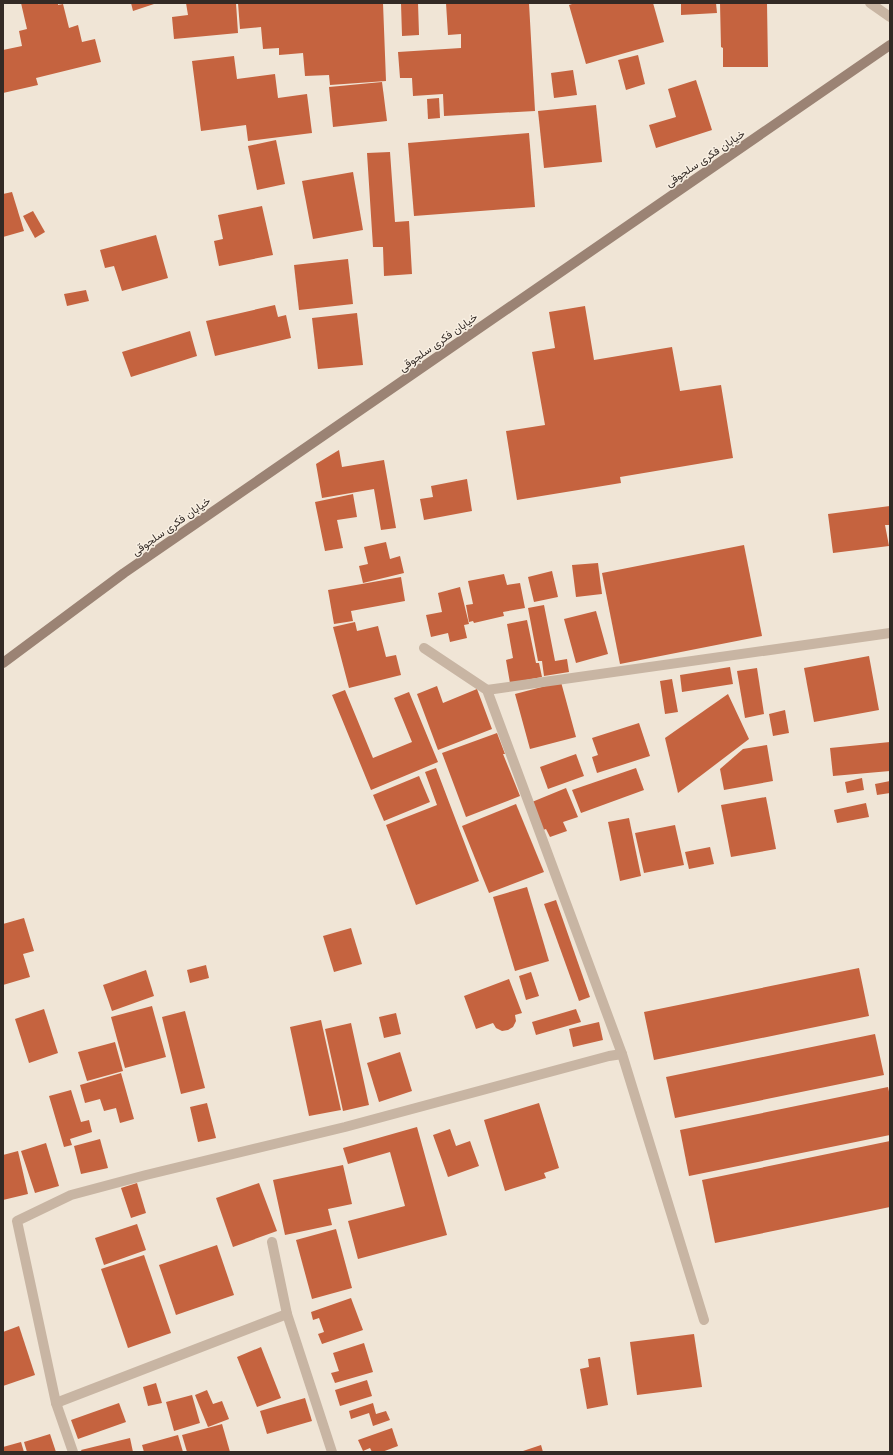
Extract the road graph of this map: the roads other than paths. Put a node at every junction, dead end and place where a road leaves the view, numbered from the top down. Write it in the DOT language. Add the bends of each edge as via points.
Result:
graph roads {
  1 [pos="870,3"];
  2 [pos="890,17"];
  3 [pos="890,45"];
  4 [pos="890,633"];
  5 [pos="424,648"];
  6 [pos="3,663"];
  7 [pos="487,690"];
  8 [pos="622,1054"];
  9 [pos="272,1242"];
  10 [pos="286,1314"];
  11 [pos="704,1320"];
  12 [pos="56,1403"];
  13 [pos="73,1452"];
  14 [pos="332,1452"];
  1 -- 2 [label="street"];
  3 -- 6 [label="street, خیابان فکری سلجوقی" via="124,573"];
  4 -- 7 [label="street"];
  5 -- 7 [label="street"];
  7 -- 8 [label="street"];
  8 -- 11 [label="street"];
  8 -- 12 [label="street" via="345,1127 71,1195 17,1221"];
  9 -- 10 [label="street"];
  10 -- 12 [label="street"];
  10 -- 14 [label="street"];
  12 -- 13 [label="street"];
}
